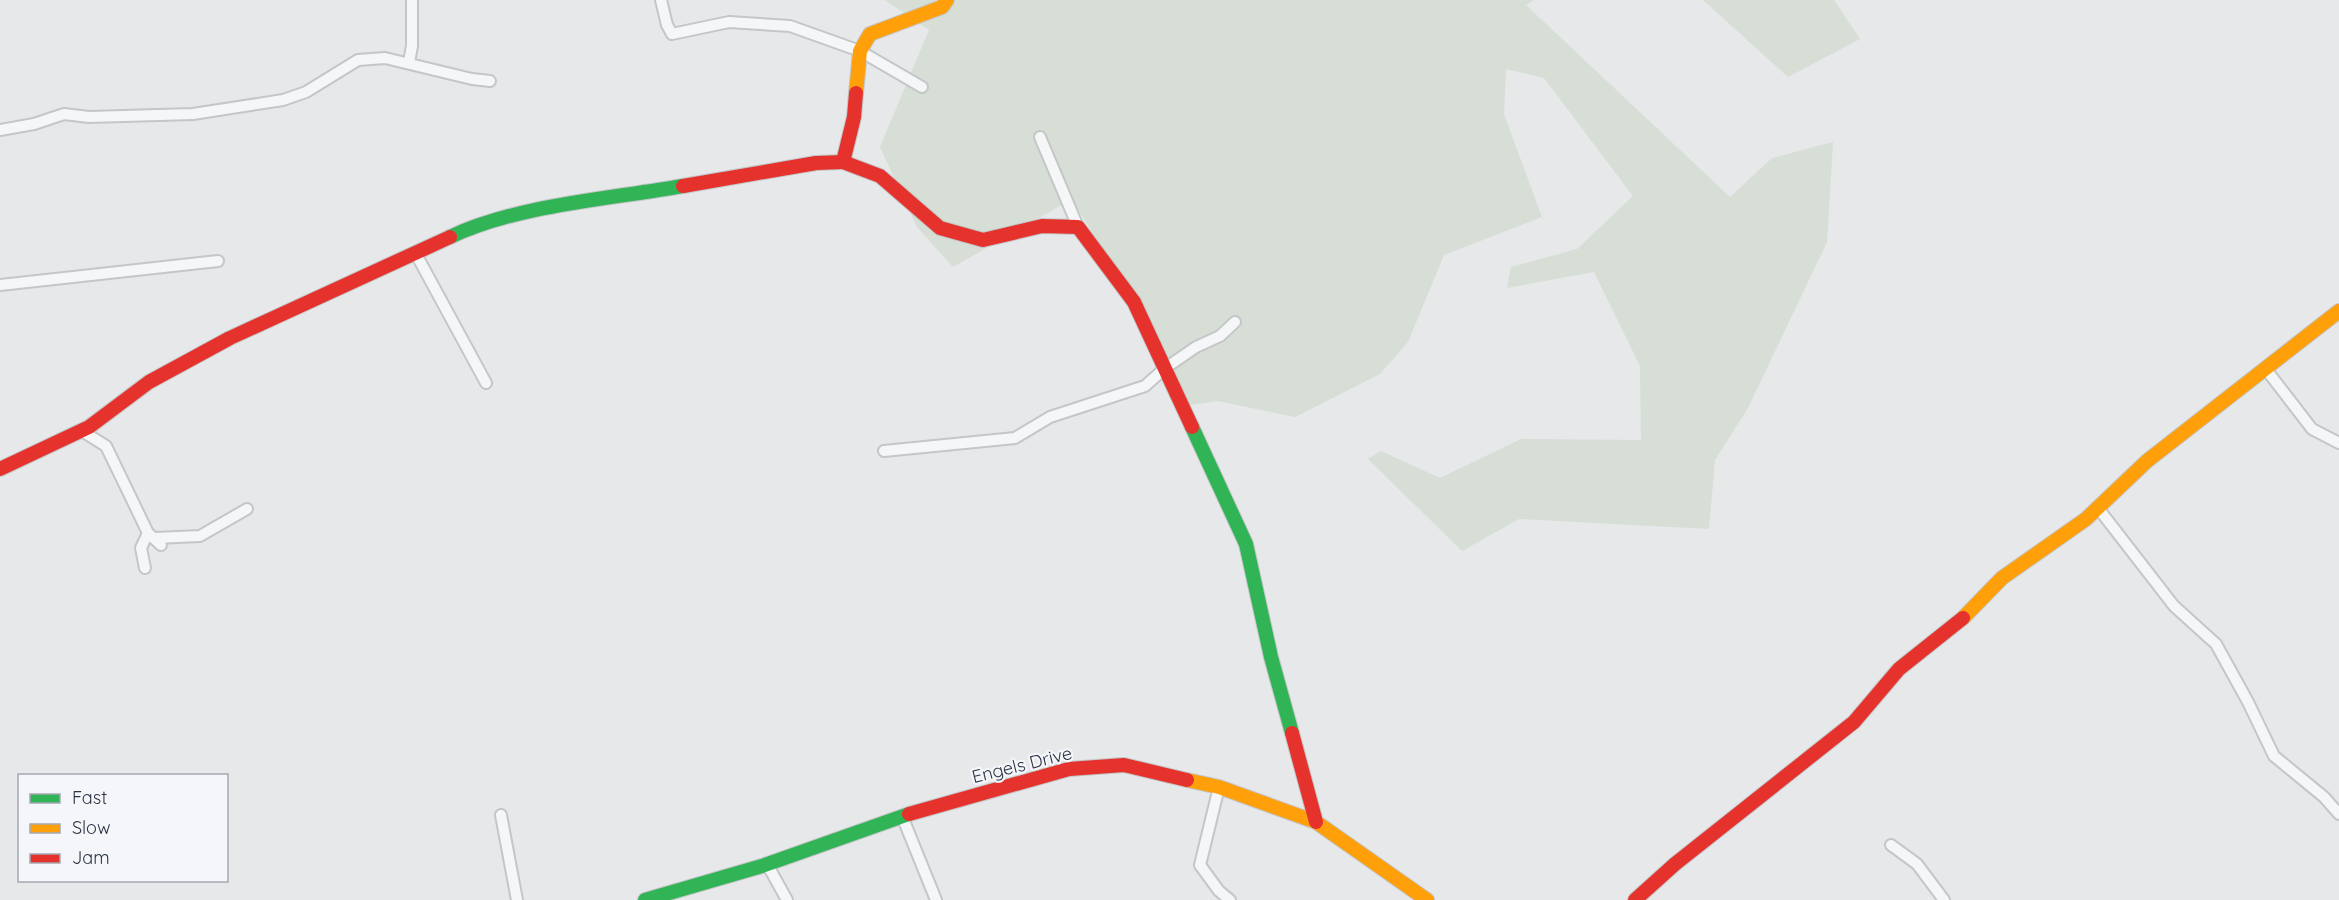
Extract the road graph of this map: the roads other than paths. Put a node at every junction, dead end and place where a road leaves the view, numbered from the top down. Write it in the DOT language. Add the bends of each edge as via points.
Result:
graph roads {
  1 [pos="412,0"];
  2 [pos="661,0"];
  3 [pos="947,0"];
  4 [pos="860,51"];
  5 [pos="409,62"];
  6 [pos="490,81"];
  7 [pos="922,87"];
  8 [pos="0,130"];
  9 [pos="1040,137"];
  10 [pos="843,162"];
  11 [pos="1078,227"];
  12 [pos="416,254"];
  13 [pos="218,261"];
  14 [pos="0,285"];
  15 [pos="2339,311"];
  16 [pos="1234,322"];
  17 [pos="2265,368"];
  18 [pos="1164,369"];
  19 [pos="486,383"];
  20 [pos="81,431"];
  21 [pos="2339,443"];
  22 [pos="884,451"];
  23 [pos="0,469"];
  24 [pos="2098,508"];
  25 [pos="247,509"];
  26 [pos="154,539"];
  27 [pos="145,568"];
  28 [pos="1219,787"];
  29 [pos="501,814"];
  30 [pos="2339,814"];
  31 [pos="902,816"];
  32 [pos="1316,822"];
  33 [pos="1891,844"];
  34 [pos="767,864"];
  35 [pos="517,900"];
  36 [pos="645,900"];
  37 [pos="788,900"];
  38 [pos="936,900"];
  39 [pos="1230,900"];
  40 [pos="1427,900"];
  41 [pos="1635,900"];
  42 [pos="1944,900"];
  1 -- 5 [label="street"];
  2 -- 4 [label="street" via="672,34 729,22 790,26"];
  3 -- 4 [label="street" via="942,7 870,34"];
  4 -- 7 [label="street"];
  4 -- 10 [label="street" via="854,117"];
  5 -- 6 [label="street"];
  5 -- 8 [label="street" via="385,58 358,60 306,92 283,100 193,114 64,114"];
  9 -- 11 [label="street"];
  10 -- 11 [label="street" via="880,176 940,228 983,240 1042,226"];
  10 -- 12 [label="street" via="816,163 515,215 475,225"];
  11 -- 18 [label="street" via="1134,302"];
  12 -- 19 [label="street"];
  12 -- 20 [label="street" via="230,338 149,382"];
  13 -- 14 [label="street"];
  15 -- 17 [label="street"];
  16 -- 18 [label="street" via="1220,336"];
  17 -- 21 [label="street" via="2312,429"];
  17 -- 24 [label="street" via="2147,461"];
  18 -- 22 [label="street" via="1145,386 1050,417 1015,438"];
  18 -- 32 [label="street" via="1246,544 1271,657"];
  20 -- 23 [label="street"];
  20 -- 26 [label="street" via="106,446"];
  24 -- 30 [label="street" via="2174,606 2216,644 2274,756 2324,796"];
  24 -- 41 [label="street" via="2002,578 1961,620 1899,669 1854,722 1684,856"];
  25 -- 26 [label="street" via="200,536"];
  26 -- 27 [label="street" via="141,548"];
  28 -- 31 [label="street, Engels Drive" via="1124,765 1069,769"];
  28 -- 32 [label="street, Engels Drive"];
  28 -- 39 [label="street" via="1200,865"];
  29 -- 35 [label="street"];
  31 -- 34 [label="street, Engels Drive"];
  31 -- 38 [label="street"];
  32 -- 40 [label="street, Engels Drive"];
  33 -- 42 [label="street" via="1917,864"];
  34 -- 36 [label="street, Engels Drive"];
  34 -- 37 [label="street"];
}
